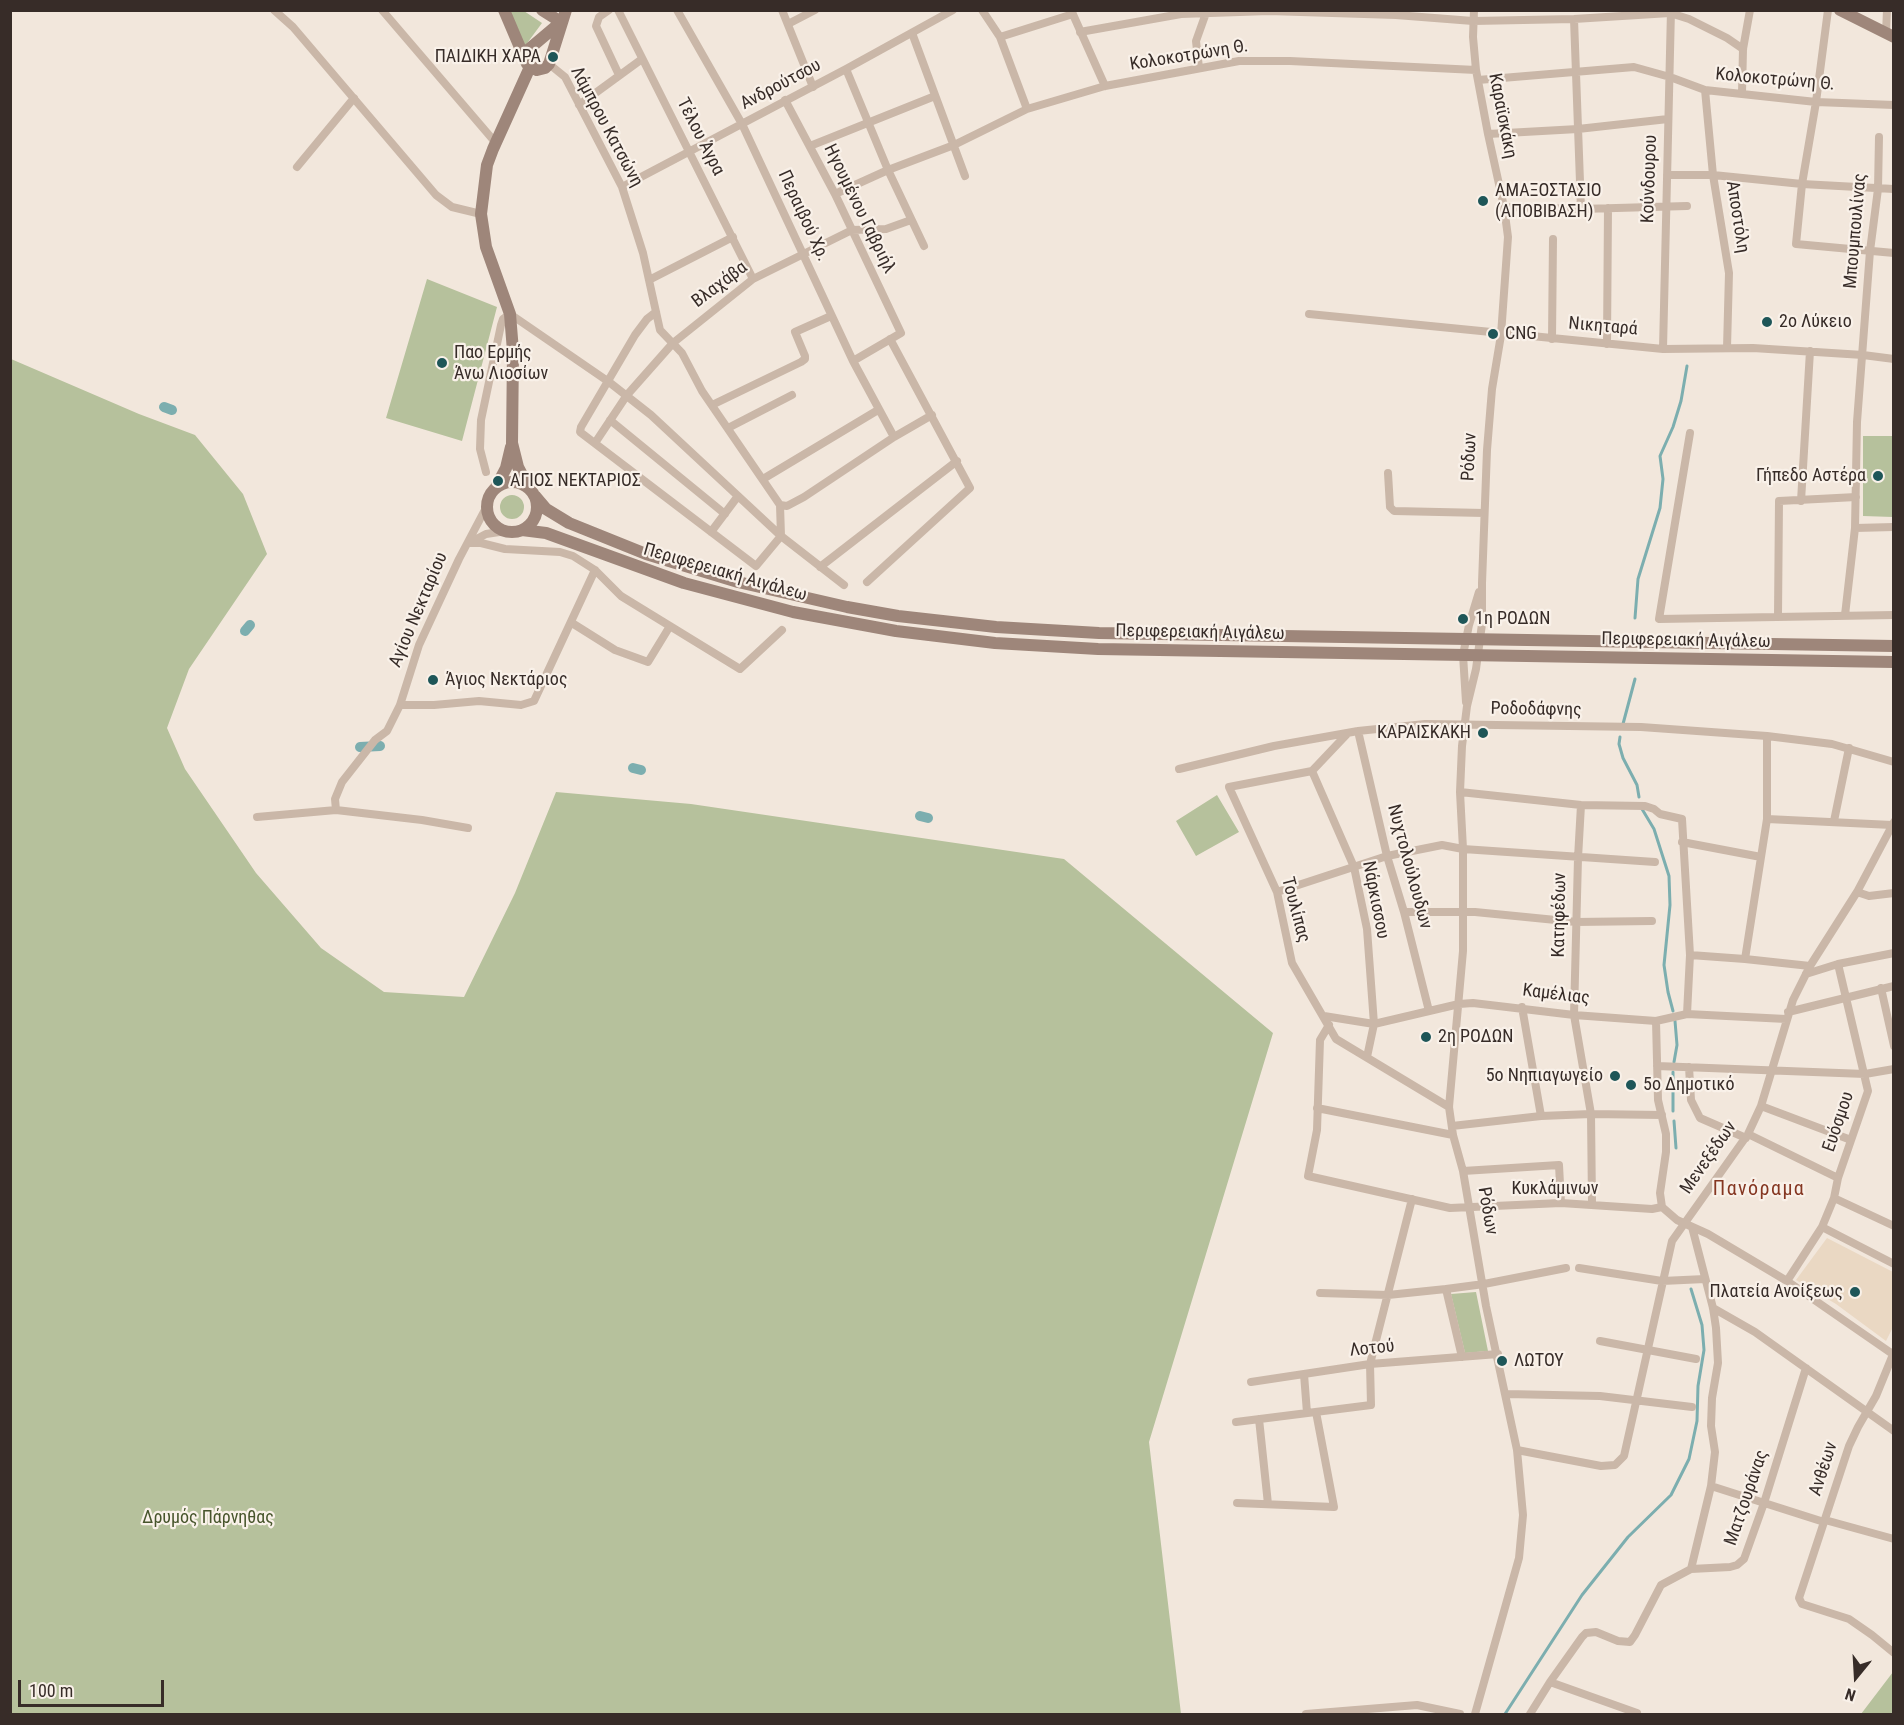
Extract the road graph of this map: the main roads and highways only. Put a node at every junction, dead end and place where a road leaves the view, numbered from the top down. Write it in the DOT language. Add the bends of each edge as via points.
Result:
graph roads {
  1 [pos="504,10"];
  2 [pos="542,10"];
  3 [pos="1840,10"];
  4 [pos="564,16"];
  5 [pos="1890,36"];
  6 [pos="528,64"];
  7 [pos="512,442"];
  8 [pos="494,491"];
  9 [pos="532,493"];
  10 [pos="522,530"];
  11 [pos="1893,646"];
  12 [pos="1893,662"];
  1 -- 6 [label="main road"];
  2 -- 4 [label="main road"];
  3 -- 5 [label="main road"];
  4 -- 6 [label="main road" via="529,48"];
  4 -- 6 [label="main road" via="549,63 541,70"];
  6 -- 7 [label="main road" via="487,165 481,214 486,248 510,314"];
  7 -- 8 [label="main road" via="506,468"];
  7 -- 9 [label="main road" via="518,467"];
  8 -- 9 [label="main road" via="507,483 516,483"];
  8 -- 10 [label="main road" via="488,504 494,524 506,531"];
  9 -- 10 [label="main road" via="537,512"];
  9 -- 11 [label="main road, Περιφερειακή Αιγάλεω" via="569,523 646,554 738,582 898,616 1099,633"];
  10 -- 12 [label="main road, Περιφερειακή Αιγάλεω" via="546,533 734,597 843,623 995,643 1098,649"];
}
